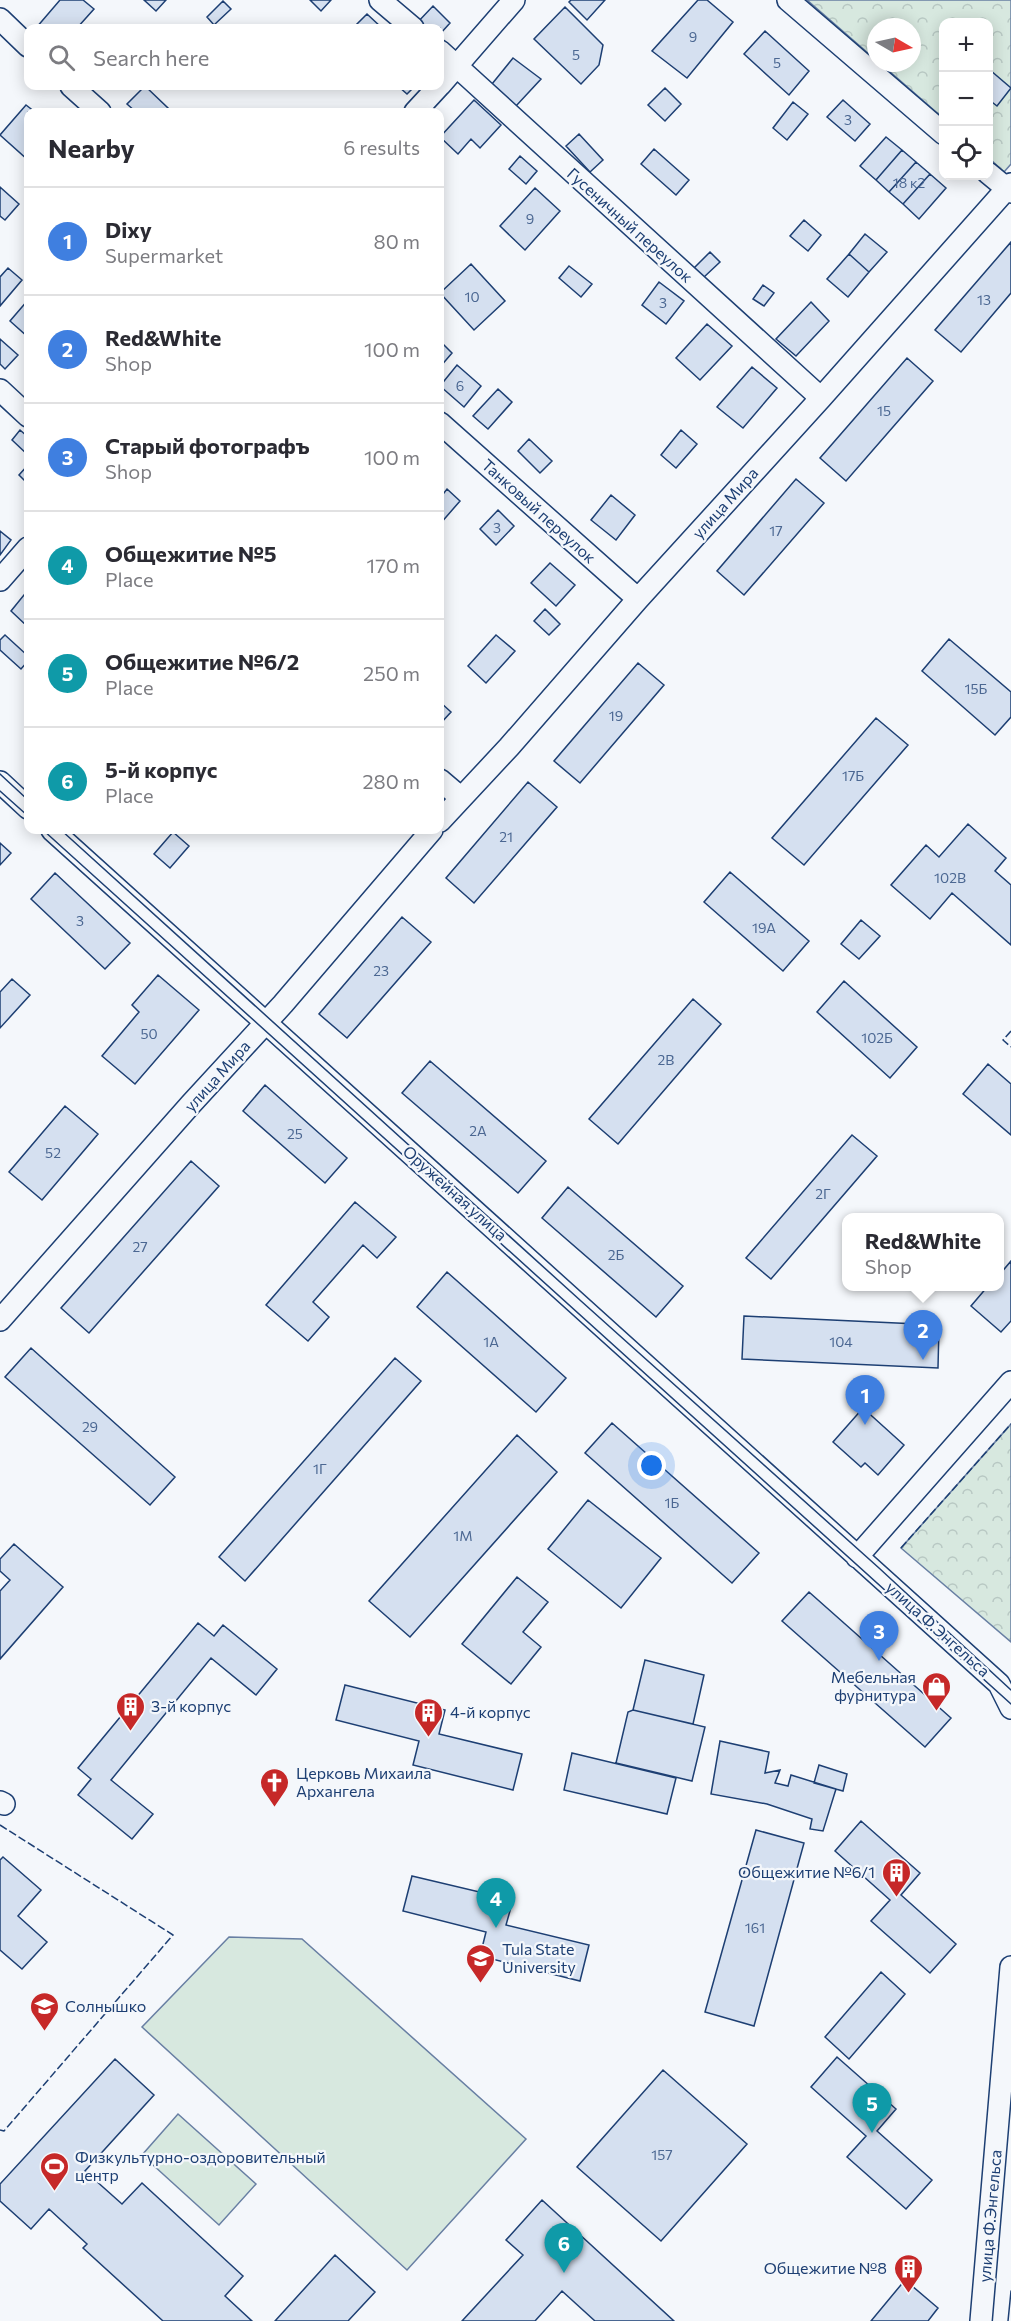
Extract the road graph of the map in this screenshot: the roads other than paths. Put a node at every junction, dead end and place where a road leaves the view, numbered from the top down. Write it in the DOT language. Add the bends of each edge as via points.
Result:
graph roads {
  1 [pos="380,0"];
  2 [pos="514,0"];
  3 [pos="788,0"];
  4 [pos="0,19"];
  5 [pos="408,24"];
  6 [pos="24,42"];
  7 [pos="444,55"];
  8 [pos="457,66"];
  9 [pos="444,80"];
  10 [pos="75,90"];
  11 [pos="435,90"];
  12 [pos="96,108"];
  13 [pos="419,108"];
  14 [pos="939,130"];
  15 [pos="993,176"];
  16 [pos="1010,188"];
  17 [pos="0,390"];
  18 [pos="821,398"];
  19 [pos="24,412"];
  20 [pos="444,427"];
  21 [pos="24,553"];
  22 [pos="0,580"];
  23 [pos="638,599"];
  24 [pos="0,782"];
  25 [pos="444,783"];
  26 [pos="460,797"];
  27 [pos="24,804"];
  28 [pos="444,816"];
  29 [pos="56,834"];
  30 [pos="429,834"];
  31 [pos="266,1022"];
  32 [pos="0,1320"];
  33 [pos="1011,1382"];
  34 [pos="857,1557"];
  35 [pos="1011,1708"];
  36 [pos="1011,1967"];
  37 [pos="981,2321"];
  1 -- 5 [label="street"];
  2 -- 8 [label="street"];
  3 -- 14 [label="street"];
  4 -- 6 [label="street"];
  7 -- 8 [label="street, Гусеничный переулок"];
  8 -- 9 [label="street"];
  8 -- 18 [label="street, Гусеничный переулок"];
  10 -- 12 [label="street"];
  11 -- 13 [label="street"];
  15 -- 16 [label="street"];
  16 -- 18 [label="street, улица Мира"];
  17 -- 19 [label="street"];
  18 -- 23 [label="street, улица Мира"];
  20 -- 23 [label="street, Танковый переулок"];
  21 -- 22 [label="street"];
  23 -- 26 [label="street, улица Мира" via="509,747"];
  24 -- 27 [label="street"];
  25 -- 26 [label="street"];
  26 -- 28 [label="street, улица Мира"];
  29 -- 31 [label="street, Оружейная улица"];
  30 -- 31 [label="street, улица Мира"];
  31 -- 32 [label="street, улица Мира"];
  31 -- 34 [label="street, Оружейная улица"];
  33 -- 34 [label="street"];
  34 -- 35 [label="street, улица Ф.Энгельса" via="999,1684"];
  36 -- 37 [label="street, улица Ф.Энгельса"];
}
